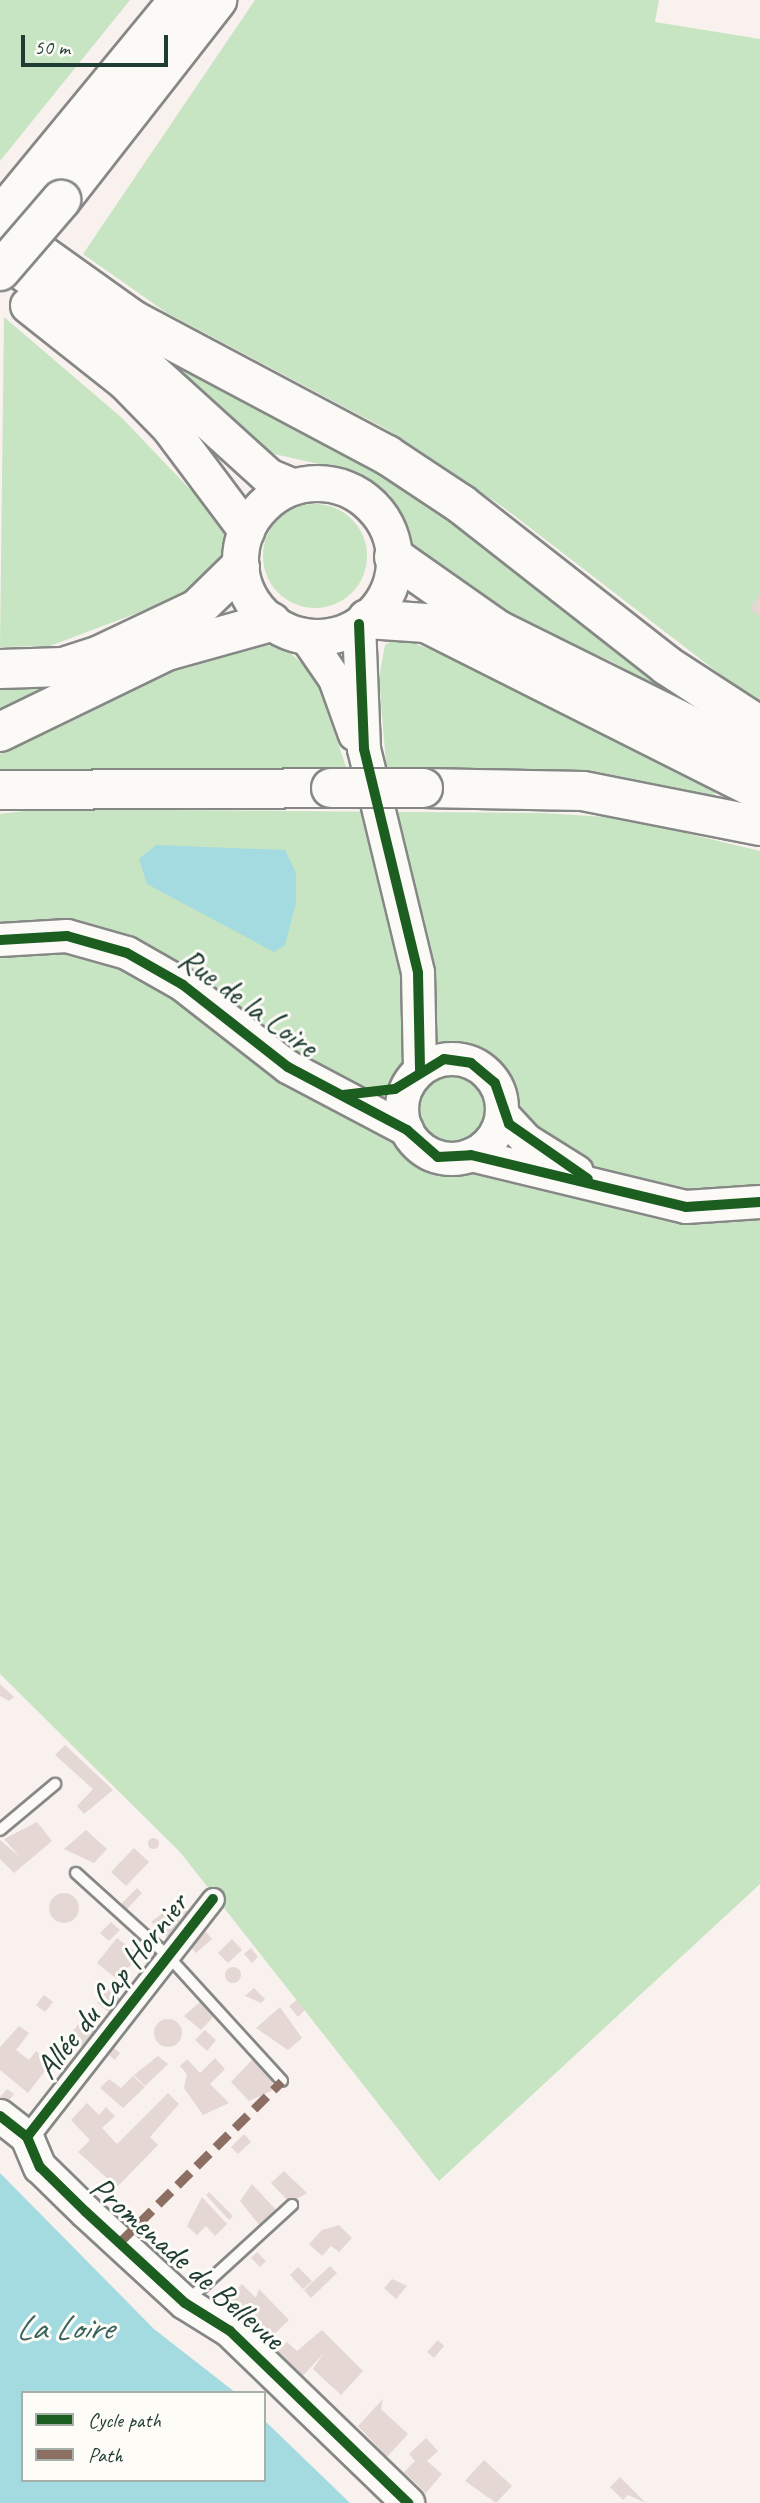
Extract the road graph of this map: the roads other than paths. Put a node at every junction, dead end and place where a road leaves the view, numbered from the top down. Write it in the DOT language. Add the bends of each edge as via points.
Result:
graph roads {
  1 [pos="179,0"];
  2 [pos="216,0"];
  3 [pos="44,192"];
  4 [pos="0,217"];
  5 [pos="0,225"];
  6 [pos="0,256"];
  7 [pos="0,271"];
  8 [pos="0,284"];
  9 [pos="292,486"];
  10 [pos="246,530"];
  11 [pos="394,557"];
  12 [pos="240,567"];
  13 [pos="271,622"];
  14 [pos="363,622"];
  15 [pos="306,636"];
  16 [pos="0,669"];
  17 [pos="760,726"];
  18 [pos="0,732"];
  19 [pos="364,749"];
  20 [pos="760,760"];
  21 [pos="0,790"];
  22 [pos="760,792"];
  23 [pos="760,826"];
  24 [pos="0,940"];
  25 [pos="418,973"];
  26 [pos="461,1059"];
  27 [pos="414,1077"];
  28 [pos="336,1092"];
  29 [pos="502,1114"];
  30 [pos="407,1130"];
  31 [pos="471,1155"];
  32 [pos="594,1182"];
  33 [pos="760,1202"];
  34 [pos="55,1784"];
  35 [pos="0,1829"];
  36 [pos="76,1873"];
  37 [pos="213,1899"];
  38 [pos="168,1956"];
  39 [pos="282,2081"];
  40 [pos="0,2116"];
  41 [pos="27,2137"];
  42 [pos="292,2205"];
  43 [pos="185,2303"];
  44 [pos="408,2503"];
  1 -- 3 [label="highway"];
  2 -- 3 [label="highway"];
  3 -- 4 [label="highway"];
  3 -- 7 [label="highway, bridge"];
  5 -- 17 [label="highway" via="133,320 387,455 461,504 666,665"];
  6 -- 9 [label="main road" via="129,350 268,475"];
  8 -- 10 [label="main road" via="125,382 199,461"];
  9 -- 10 [label="main road" via="260,508"];
  9 -- 11 [label="main road" via="321,482 361,496 385,523"];
  10 -- 12 [label="main road"];
  11 -- 14 [label="main road" via="385,597"];
  11 -- 20 [label="highway" via="498,630"];
  12 -- 13 [label="main road" via="250,598"];
  12 -- 16 [label="highway" via="197,609 100,655 63,667"];
  13 -- 15 [label="main road"];
  13 -- 18 [label="highway" via="167,651"];
  14 -- 15 [label="main road" via="334,635"];
  14 -- 19 [label="street"];
  14 -- 22 [label="highway" via="426,623"];
  15 -- 19 [label="street" via="335,680"];
  19 -- 25 [label="street"];
  21 -- 23 [label="highway, bridge" via="422,788 594,793"];
  24 -- 28 [label="street, Rue de la Loire" via="67,936 127,953 183,985 288,1067"];
  25 -- 26 [label="street"];
  25 -- 27 [label="street"];
  26 -- 27 [label="street"];
  26 -- 29 [label="street" via="489,1074"];
  27 -- 28 [label="street"];
  27 -- 30 [label="street" via="402,1107"];
  28 -- 30 [label="street, Rue de la Loire"];
  29 -- 31 [label="street" via="494,1136"];
  29 -- 32 [label="street" via="526,1140"];
  30 -- 31 [label="street" via="438,1157"];
  31 -- 32 [label="street"];
  32 -- 33 [label="street" via="686,1207"];
  34 -- 35 [label="lane"];
  36 -- 38 [label="lane"];
  37 -- 38 [label="street, Allée du Cap Hornier"];
  38 -- 39 [label="lane"];
  38 -- 41 [label="street, Allée du Cap Hornier"];
  40 -- 41 [label="street, Promenade de Bellevue"];
  41 -- 43 [label="street, Promenade de Bellevue" via="40,2167"];
  42 -- 43 [label="lane"];
  43 -- 44 [label="street, Promenade de Bellevue" via="230,2331"];
}
